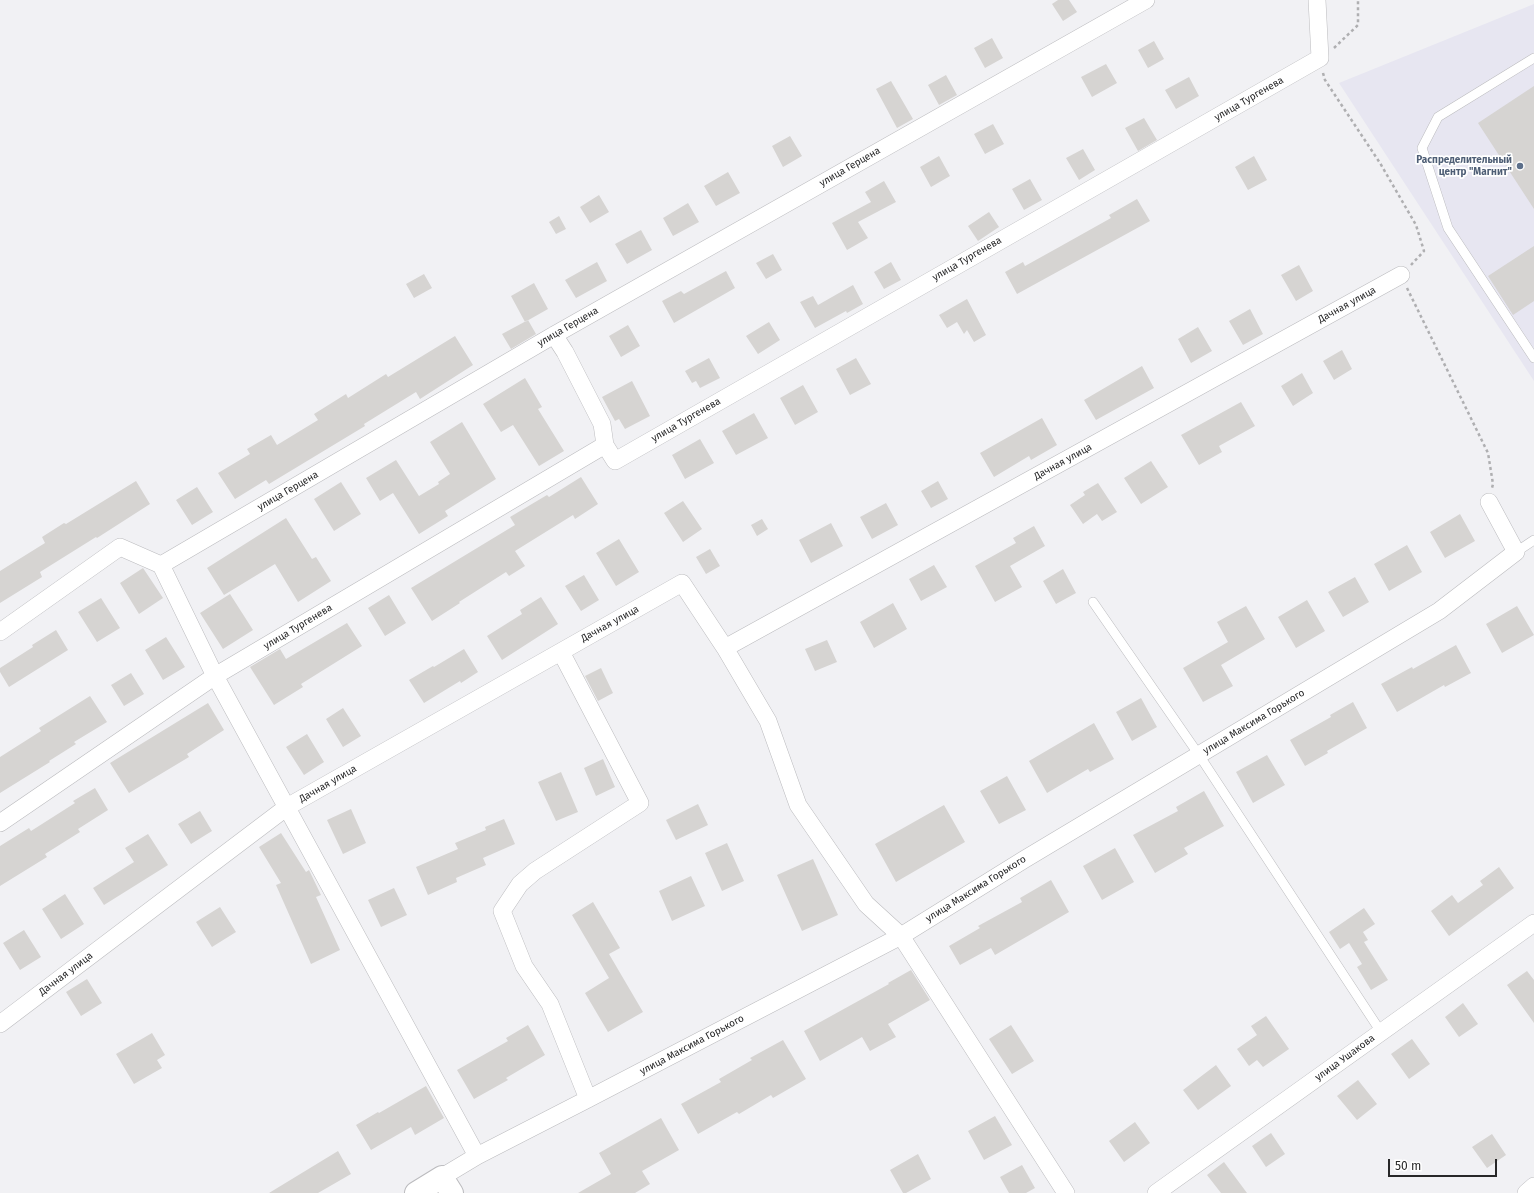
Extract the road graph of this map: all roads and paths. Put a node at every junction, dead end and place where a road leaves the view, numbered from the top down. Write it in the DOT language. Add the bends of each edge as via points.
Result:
graph roads {
  1 [pos="1146,0"];
  2 [pos="1316,0"];
  3 [pos="1358,0"];
  4 [pos="1320,58"];
  5 [pos="1534,58"];
  6 [pos="1401,275"];
  7 [pos="554,335"];
  8 [pos="1534,358"];
  9 [pos="605,446"];
  10 [pos="1489,502"];
  11 [pos="1534,540"];
  12 [pos="1516,552"];
  13 [pos="160,566"];
  14 [pos="1093,602"];
  15 [pos="0,632"];
  16 [pos="725,648"];
  17 [pos="561,652"];
  18 [pos="215,676"];
  19 [pos="1199,755"];
  20 [pos="287,807"];
  21 [pos="0,823"];
  22 [pos="1534,923"];
  23 [pos="901,936"];
  24 [pos="0,1024"];
  25 [pos="1381,1032"];
  26 [pos="588,1099"];
  27 [pos="477,1156"];
  28 [pos="447,1185"];
  29 [pos="1534,1186"];
  30 [pos="416,1193"];
  31 [pos="1066,1193"];
  32 [pos="1156,1193"];
  33 [pos="1526,1193"];
  1 -- 7 [label="street, улица Герцена"];
  2 -- 4 [label="street"];
  3 -- 4 [label="path" via="1358,25"];
  4 -- 6 [label="path" via="1325,80 1380,163 1416,225 1424,251"];
  4 -- 9 [label="street, улица Тургенева" via="615,461"];
  5 -- 8 [label="lane" via="1438,116 1422,148 1448,228"];
  6 -- 10 [label="path" via="1488,454 1493,484"];
  6 -- 16 [label="street, Дачная улица"];
  7 -- 9 [label="street" via="602,424"];
  7 -- 13 [label="street, улица Герцена"];
  9 -- 18 [label="street, улица Тургенева"];
  10 -- 12 [label="street"];
  11 -- 12 [label="lane"];
  12 -- 19 [label="street, улица Максима Горького" via="1439,611"];
  13 -- 15 [label="street" via="120,547"];
  13 -- 18 [label="street"];
  14 -- 19 [label="lane"];
  16 -- 17 [label="street, Дачная улица" via="682,583"];
  16 -- 23 [label="street" via="768,721 798,804 866,904"];
  17 -- 20 [label="street, Дачная улица"];
  17 -- 26 [label="street" via="640,803 535,871 520,884 502,911 524,966 550,1004"];
  18 -- 20 [label="street"];
  18 -- 21 [label="street, улица Тургенева"];
  19 -- 23 [label="street, улица Максима Горького"];
  19 -- 25 [label="lane"];
  20 -- 24 [label="street, Дачная улица"];
  20 -- 27 [label="street"];
  22 -- 25 [label="street, улица Ушакова"];
  23 -- 26 [label="street, улица Максима Горького"];
  23 -- 31 [label="street"];
  25 -- 32 [label="street, улица Ушакова"];
  26 -- 27 [label="street, улица Максима Горького"];
  27 -- 28 [label="street, улица Максима Горького"];
  28 -- 30 [label="street, улица Максима Горького"];
  29 -- 33 [label="street"];
}
